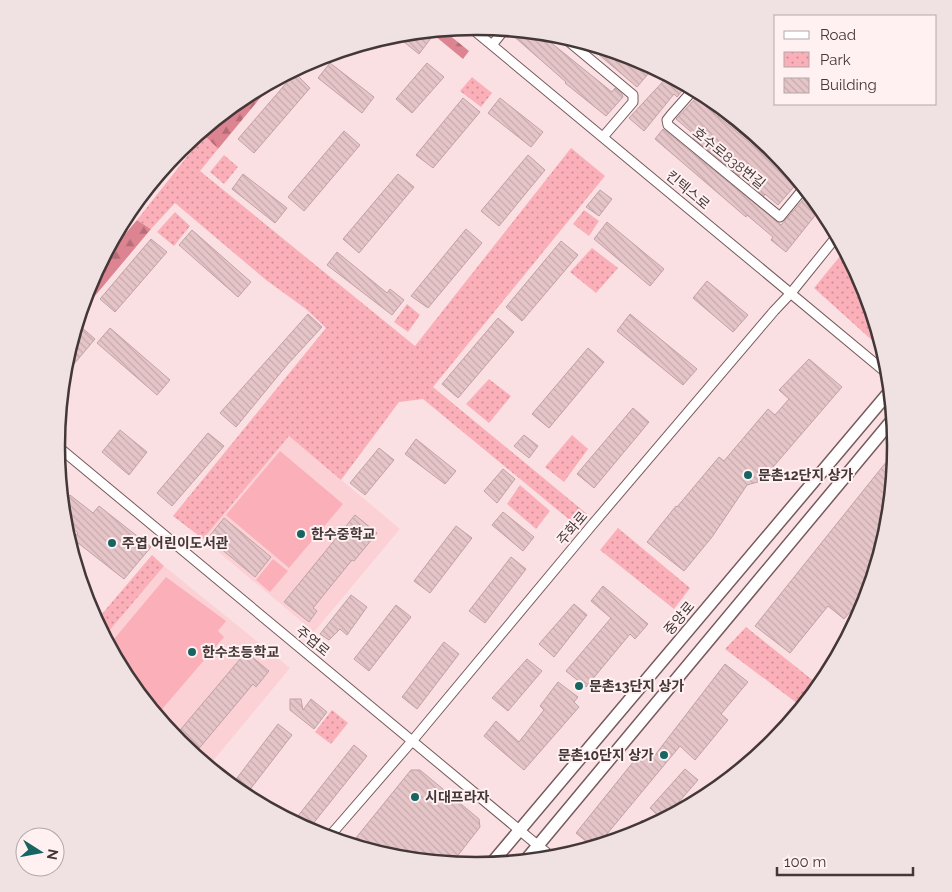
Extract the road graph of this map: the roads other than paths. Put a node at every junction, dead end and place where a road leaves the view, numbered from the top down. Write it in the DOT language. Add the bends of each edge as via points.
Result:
graph roads {
  1 [pos="480,35"];
  2 [pos="499,36"];
  3 [pos="492,45"];
  4 [pos="580,48"];
  5 [pos="689,95"];
  6 [pos="603,137"];
  7 [pos="800,193"];
  8 [pos="832,242"];
  9 [pos="791,293"];
  10 [pos="879,367"];
  11 [pos="884,398"];
  12 [pos="886,427"];
  13 [pos="65,453"];
  14 [pos="413,740"];
  15 [pos="520,830"];
  16 [pos="334,831"];
  17 [pos="538,845"];
  18 [pos="545,851"];
  19 [pos="532,853"];
  20 [pos="498,856"];
  1 -- 3 [label="street, 킨텍스로"];
  2 -- 3 [label="street"];
  3 -- 6 [label="street, 킨텍스로"];
  4 -- 6 [label="street" via="633,95 633,102"];
  5 -- 7 [label="street, 호수로838번길" via="667,120 668,125 780,217"];
  6 -- 9 [label="street, 킨텍스로"];
  8 -- 9 [label="street, 주화로"];
  9 -- 10 [label="street, 킨텍스로"];
  9 -- 14 [label="street, 주화로"];
  11 -- 15 [label="main road, 중앙로"];
  12 -- 17 [label="main road"];
  13 -- 14 [label="street, 주엽로"];
  14 -- 15 [label="street, 주엽로"];
  14 -- 16 [label="street, 주화로"];
  15 -- 17 [label="street, 주엽로"];
  15 -- 20 [label="main road, 중앙로"];
  17 -- 18 [label="street, 주엽로"];
  17 -- 19 [label="main road"];
}
